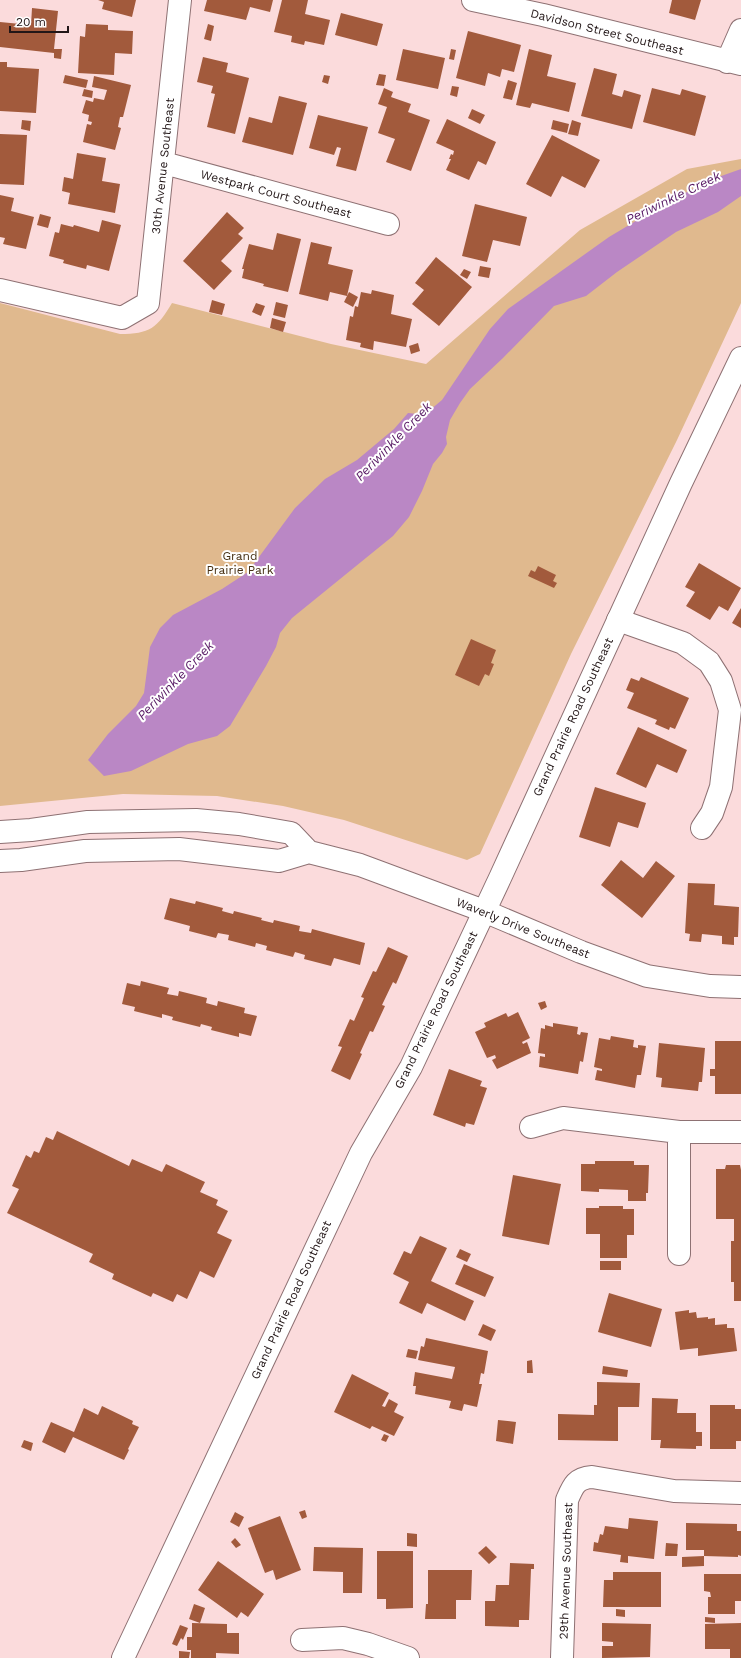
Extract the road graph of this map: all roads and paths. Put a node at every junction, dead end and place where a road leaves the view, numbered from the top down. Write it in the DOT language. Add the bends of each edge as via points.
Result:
graph roads {
  1 [pos="180,0"];
  2 [pos="473,0"];
  3 [pos="545,8"];
  4 [pos="741,30"];
  5 [pos="734,63"];
  6 [pos="164,163"];
  7 [pos="388,224"];
  8 [pos="0,290"];
  9 [pos="741,358"];
  10 [pos="618,620"];
  11 [pos="702,828"];
  12 [pos="0,832"];
  13 [pos="308,852"];
  14 [pos="0,861"];
  15 [pos="484,911"];
  16 [pos="741,987"];
  17 [pos="531,1127"];
  18 [pos="679,1132"];
  19 [pos="741,1132"];
  20 [pos="679,1254"];
  21 [pos="741,1493"];
  22 [pos="302,1640"];
  23 [pos="123,1658"];
  24 [pos="408,1658"];
  25 [pos="562,1658"];
  1 -- 6 [label="main road, 30th Avenue Southeast"];
  2 -- 3 [label="main road, Davidson Street Southeast"];
  3 -- 5 [label="main road, Davidson Street Southeast"];
  4 -- 5 [label="main road"];
  6 -- 7 [label="main road, Westpark Court Southeast"];
  6 -- 8 [label="main road, 30th Avenue Southeast" via="148,303 122,318"];
  9 -- 10 [label="main road, Grand Prairie Road Southeast"];
  10 -- 11 [label="main road" via="683,642 709,662 721,681 730,710 721,787 712,813"];
  10 -- 15 [label="main road, Grand Prairie Road Southeast"];
  12 -- 13 [label="main road" via="88,822 196,820 240,824 291,833"];
  13 -- 14 [label="main road" via="279,861 171,849 85,851"];
  13 -- 15 [label="main road, Waverly Drive Southeast" via="360,864"];
  15 -- 16 [label="main road, Waverly Drive Southeast" via="581,952 647,976 710,986"];
  15 -- 23 [label="main road, Grand Prairie Road Southeast" via="411,1066 357,1160"];
  17 -- 18 [label="main road" via="563,1118"];
  18 -- 19 [label="main road"];
  18 -- 20 [label="main road"];
  21 -- 25 [label="main road, 29th Avenue Southeast" via="674,1491 592,1477 583,1478 573,1485 567,1500"];
  22 -- 24 [label="main road" via="344,1638"];
}
